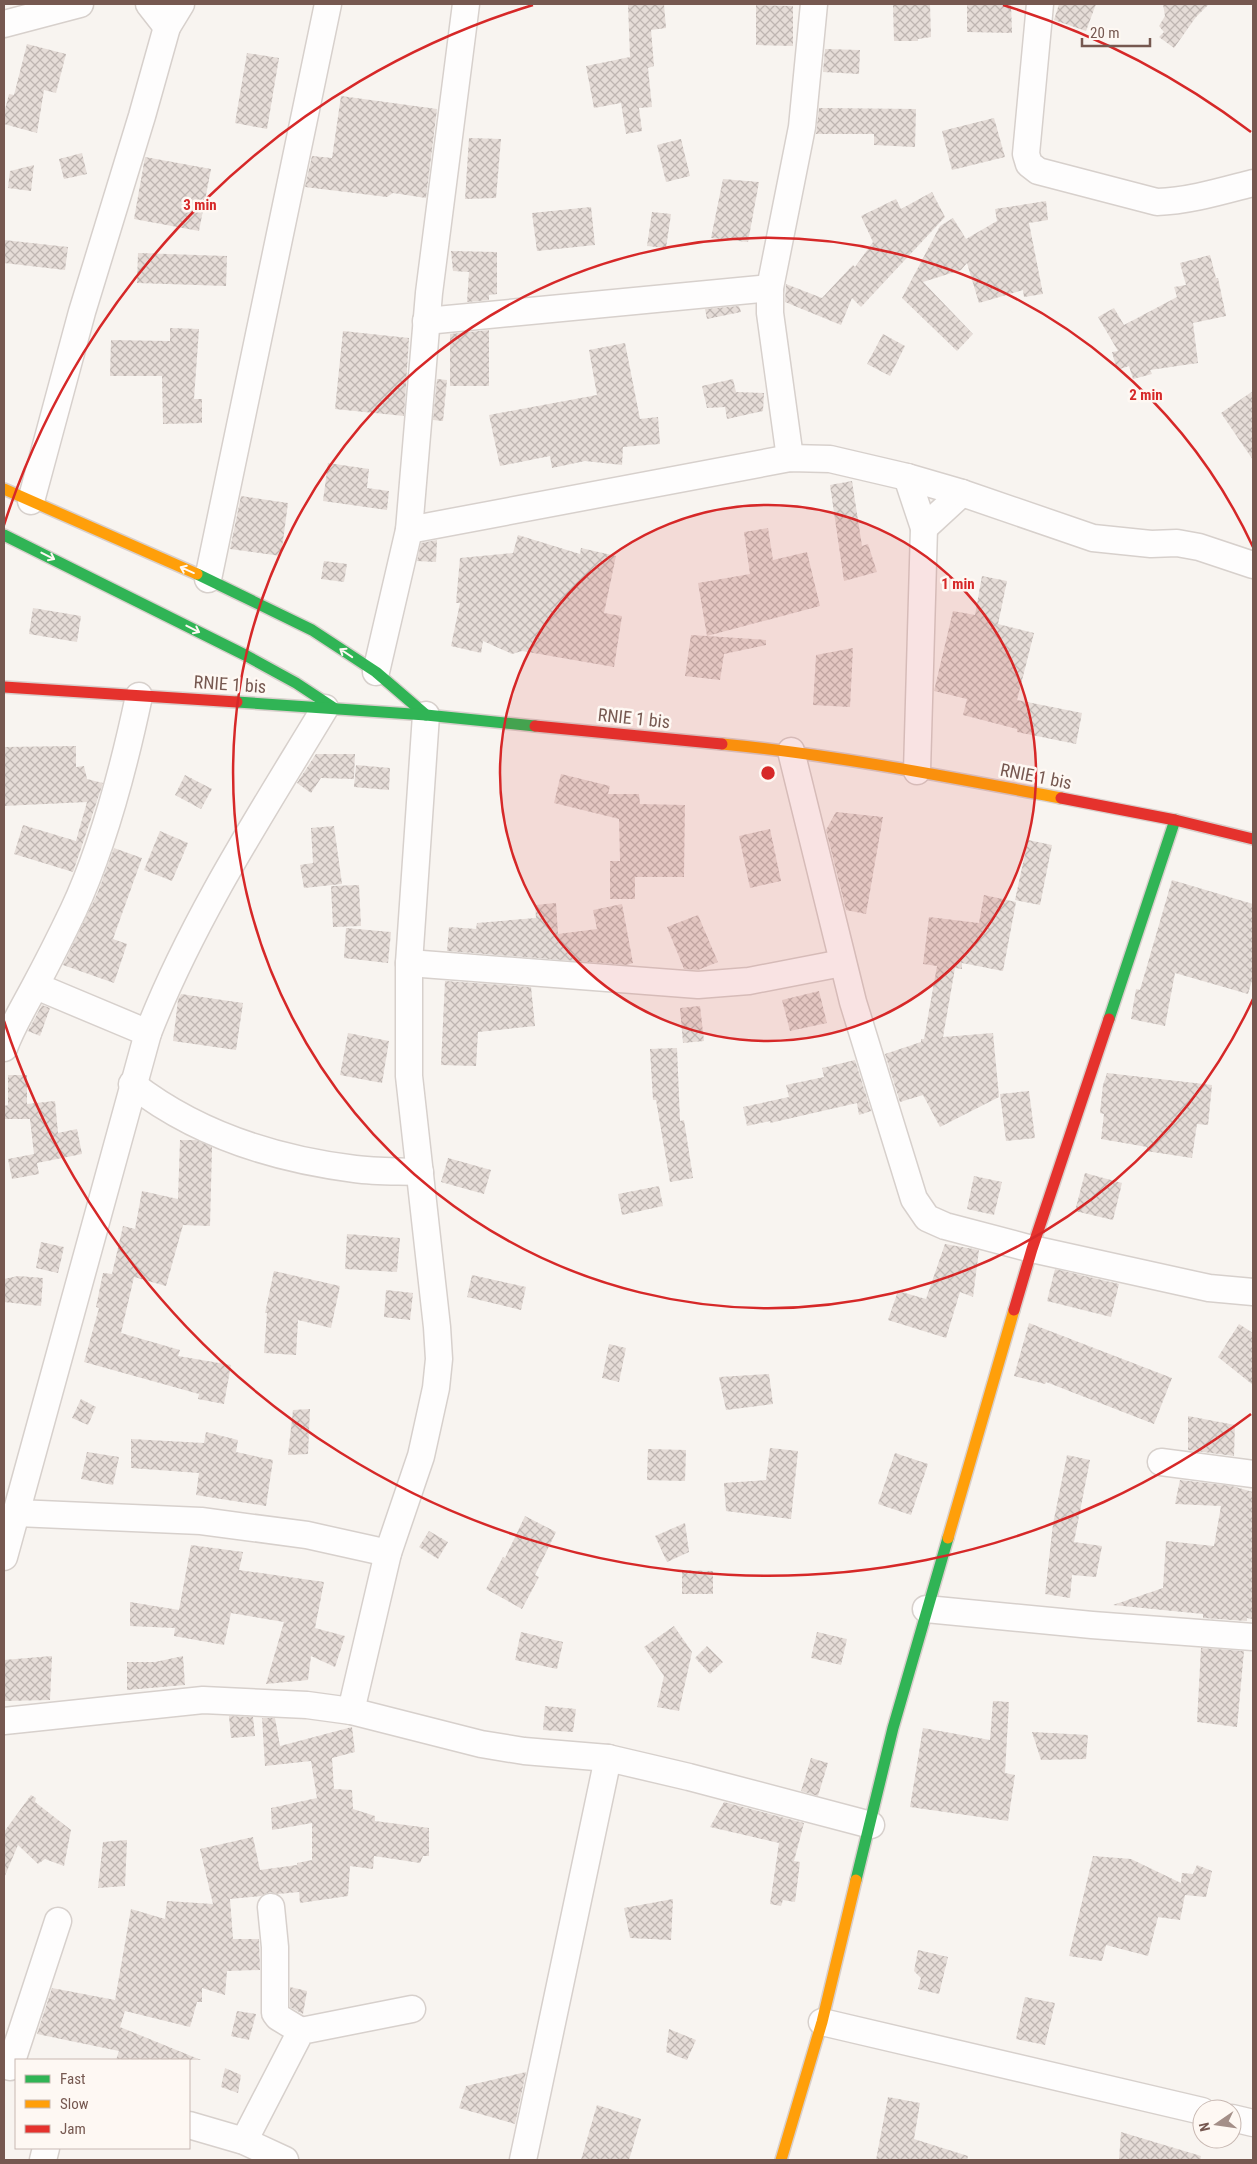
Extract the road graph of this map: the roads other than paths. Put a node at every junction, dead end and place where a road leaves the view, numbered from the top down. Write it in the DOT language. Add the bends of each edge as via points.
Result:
graph roads {
  1 [pos="80,4"];
  2 [pos="149,4"];
  3 [pos="180,4"];
  4 [pos="328,4"];
  5 [pos="466,4"];
  6 [pos="814,4"];
  7 [pos="1040,4"];
  8 [pos="4,24"];
  9 [pos="167,27"];
  10 [pos="1253,183"];
  11 [pos="770,288"];
  12 [pos="426,321"];
  13 [pos="790,458"];
  14 [pos="907,477"];
  15 [pos="4,489"];
  16 [pos="962,493"];
  17 [pos="31,501"];
  18 [pos="924,528"];
  19 [pos="408,530"];
  20 [pos="4,536"];
  21 [pos="1253,565"];
  22 [pos="208,579"];
  23 [pos="376,672"];
  24 [pos="4,687"];
  25 [pos="139,696"];
  26 [pos="330,708"];
  27 [pos="426,715"];
  28 [pos="791,751"];
  29 [pos="917,771"];
  30 [pos="1175,820"];
  31 [pos="1253,839"];
  32 [pos="409,963"];
  33 [pos="842,963"];
  34 [pos="36,986"];
  35 [pos="148,1033"];
  36 [pos="4,1048"];
  37 [pos="132,1084"];
  38 [pos="420,1172"];
  39 [pos="1032,1248"];
  40 [pos="1253,1292"];
  41 [pos="1161,1462"];
  42 [pos="1253,1474"];
  43 [pos="11,1526"];
  44 [pos="388,1552"];
  45 [pos="4,1557"];
  46 [pos="926,1609"];
  47 [pos="1253,1637"];
  48 [pos="351,1711"];
  49 [pos="4,1721"];
  50 [pos="608,1758"];
  51 [pos="871,1825"];
  52 [pos="271,1907"];
  53 [pos="58,1921"];
  54 [pos="412,2009"];
  55 [pos="822,2022"];
  56 [pos="301,2031"];
  57 [pos="10,2067"];
  58 [pos="1192,2109"];
  59 [pos="190,2125"];
  60 [pos="244,2141"];
  61 [pos="285,2160"];
  62 [pos="523,2160"];
  63 [pos="781,2160"];
  1 -- 8 [label="street"];
  2 -- 9 [label="street"];
  3 -- 9 [label="street"];
  4 -- 22 [label="street"];
  5 -- 12 [label="street"];
  6 -- 11 [label="street" via="802,127"];
  7 -- 10 [label="street" via="1026,141 1029,164 1038,171 1157,202 1203,196"];
  9 -- 17 [label="street" via="82,312"];
  11 -- 12 [label="street"];
  11 -- 13 [label="street" via="770,313"];
  12 -- 19 [label="street"];
  13 -- 14 [label="street" via="830,458"];
  13 -- 19 [label="street"];
  14 -- 16 [label="street"];
  14 -- 18 [label="street"];
  15 -- 17 [label="main road"];
  16 -- 18 [label="street"];
  16 -- 21 [label="street" via="1093,538 1184,544"];
  22 -- 17 [label="main road, one-way"];
  18 -- 29 [label="street"];
  19 -- 23 [label="street"];
  20 -- 26 [label="main road, one-way" via="245,655 296,683"];
  23 -- 22 [label="main road, one-way" via="312,630"];
  23 -- 27 [label="main road"];
  24 -- 25 [label="main road, RNIE 1 bis"];
  25 -- 26 [label="main road, RNIE 1 bis"];
  25 -- 34 [label="street" via="120,776 95,856 74,910"];
  26 -- 27 [label="main road, RNIE 1 bis"];
  26 -- 35 [label="street" via="229,868 162,996"];
  27 -- 28 [label="main road, RNIE 1 bis"];
  27 -- 32 [label="street"];
  28 -- 29 [label="main road, RNIE 1 bis"];
  28 -- 33 [label="street"];
  29 -- 30 [label="main road, RNIE 1 bis"];
  30 -- 31 [label="main road, RNIE 1 bis"];
  30 -- 39 [label="main road"];
  32 -- 33 [label="street" via="698,985 749,981"];
  32 -- 38 [label="street" via="409,1076"];
  33 -- 39 [label="street" via="911,1191 921,1211 945,1226"];
  34 -- 35 [label="street"];
  34 -- 36 [label="street"];
  35 -- 37 [label="street"];
  37 -- 38 [label="street" via="154,1100 206,1128 277,1155 357,1169"];
  37 -- 43 [label="street"];
  38 -- 44 [label="street" via="439,1359 421,1456"];
  39 -- 40 [label="street" via="1209,1288"];
  39 -- 46 [label="main road"];
  41 -- 42 [label="street"];
  43 -- 44 [label="street" via="201,1521 307,1535"];
  43 -- 45 [label="street"];
  44 -- 48 [label="street"];
  46 -- 47 [label="street"];
  46 -- 51 [label="main road" via="893,1728"];
  48 -- 49 [label="street" via="307,1705 203,1700"];
  48 -- 50 [label="street" via="481,1744"];
  50 -- 51 [label="street"];
  50 -- 62 [label="street"];
  51 -- 55 [label="main road"];
  52 -- 56 [label="street" via="276,1947 275,2012"];
  53 -- 57 [label="street"];
  54 -- 56 [label="street"];
  55 -- 58 [label="street"];
  55 -- 63 [label="main road"];
  56 -- 60 [label="street"];
  59 -- 60 [label="street"];
  60 -- 61 [label="street"];
}
